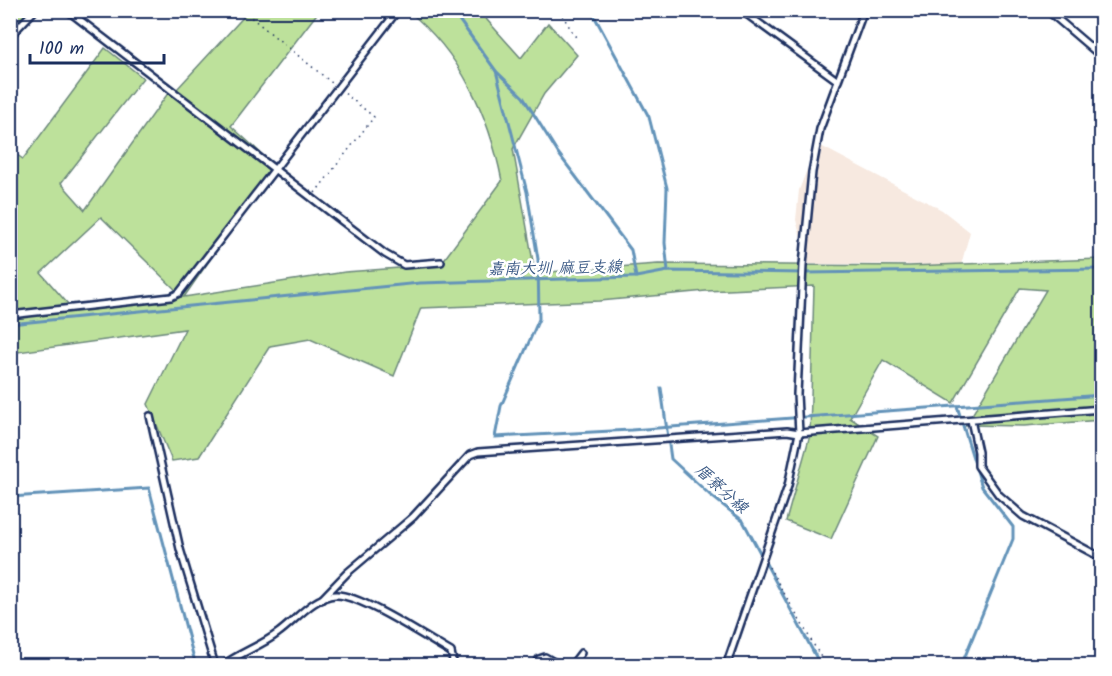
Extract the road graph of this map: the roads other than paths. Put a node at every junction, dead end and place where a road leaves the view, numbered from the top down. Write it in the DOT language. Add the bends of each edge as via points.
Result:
graph roads {
  1 [pos="35,10"];
  2 [pos="67,10"];
  3 [pos="398,10"];
  4 [pos="741,10"];
  5 [pos="864,10"];
  6 [pos="1047,10"];
  7 [pos="10,36"];
  8 [pos="1101,57"];
  9 [pos="838,81"];
  10 [pos="275,170"];
  11 [pos="441,262"];
  12 [pos="10,315"];
  13 [pos="1101,409"];
  14 [pos="150,416"];
  15 [pos="971,420"];
  16 [pos="799,433"];
  17 [pos="1101,558"];
  18 [pos="321,600"];
  19 [pos="581,653"];
  20 [pos="213,666"];
  21 [pos="222,666"];
  22 [pos="454,666"];
  23 [pos="536,666"];
  24 [pos="561,666"];
  25 [pos="572,666"];
  26 [pos="726,666"];
  1 -- 7 [label="lane"];
  2 -- 10 [label="lane"];
  3 -- 10 [label="lane"];
  4 -- 9 [label="lane"];
  5 -- 9 [label="lane"];
  6 -- 8 [label="lane"];
  9 -- 16 [label="lane" via="820,129 812,172 802,265"];
  10 -- 11 [label="lane" via="404,265"];
  10 -- 12 [label="lane" via="179,293"];
  13 -- 15 [label="lane"];
  14 -- 20 [label="lane" via="180,549"];
  15 -- 16 [label="lane"];
  15 -- 17 [label="lane" via="978,466 999,495 1023,516"];
  16 -- 18 [label="lane" via="787,430 478,452 470,455 413,517"];
  16 -- 26 [label="lane" via="788,486"];
  18 -- 21 [label="lane" via="277,634"];
  18 -- 22 [label="lane" via="335,595 350,598 384,614 451,652"];
  19 -- 25 [label="lane"];
  23 -- 24 [label="lane" via="545,657"];
}
